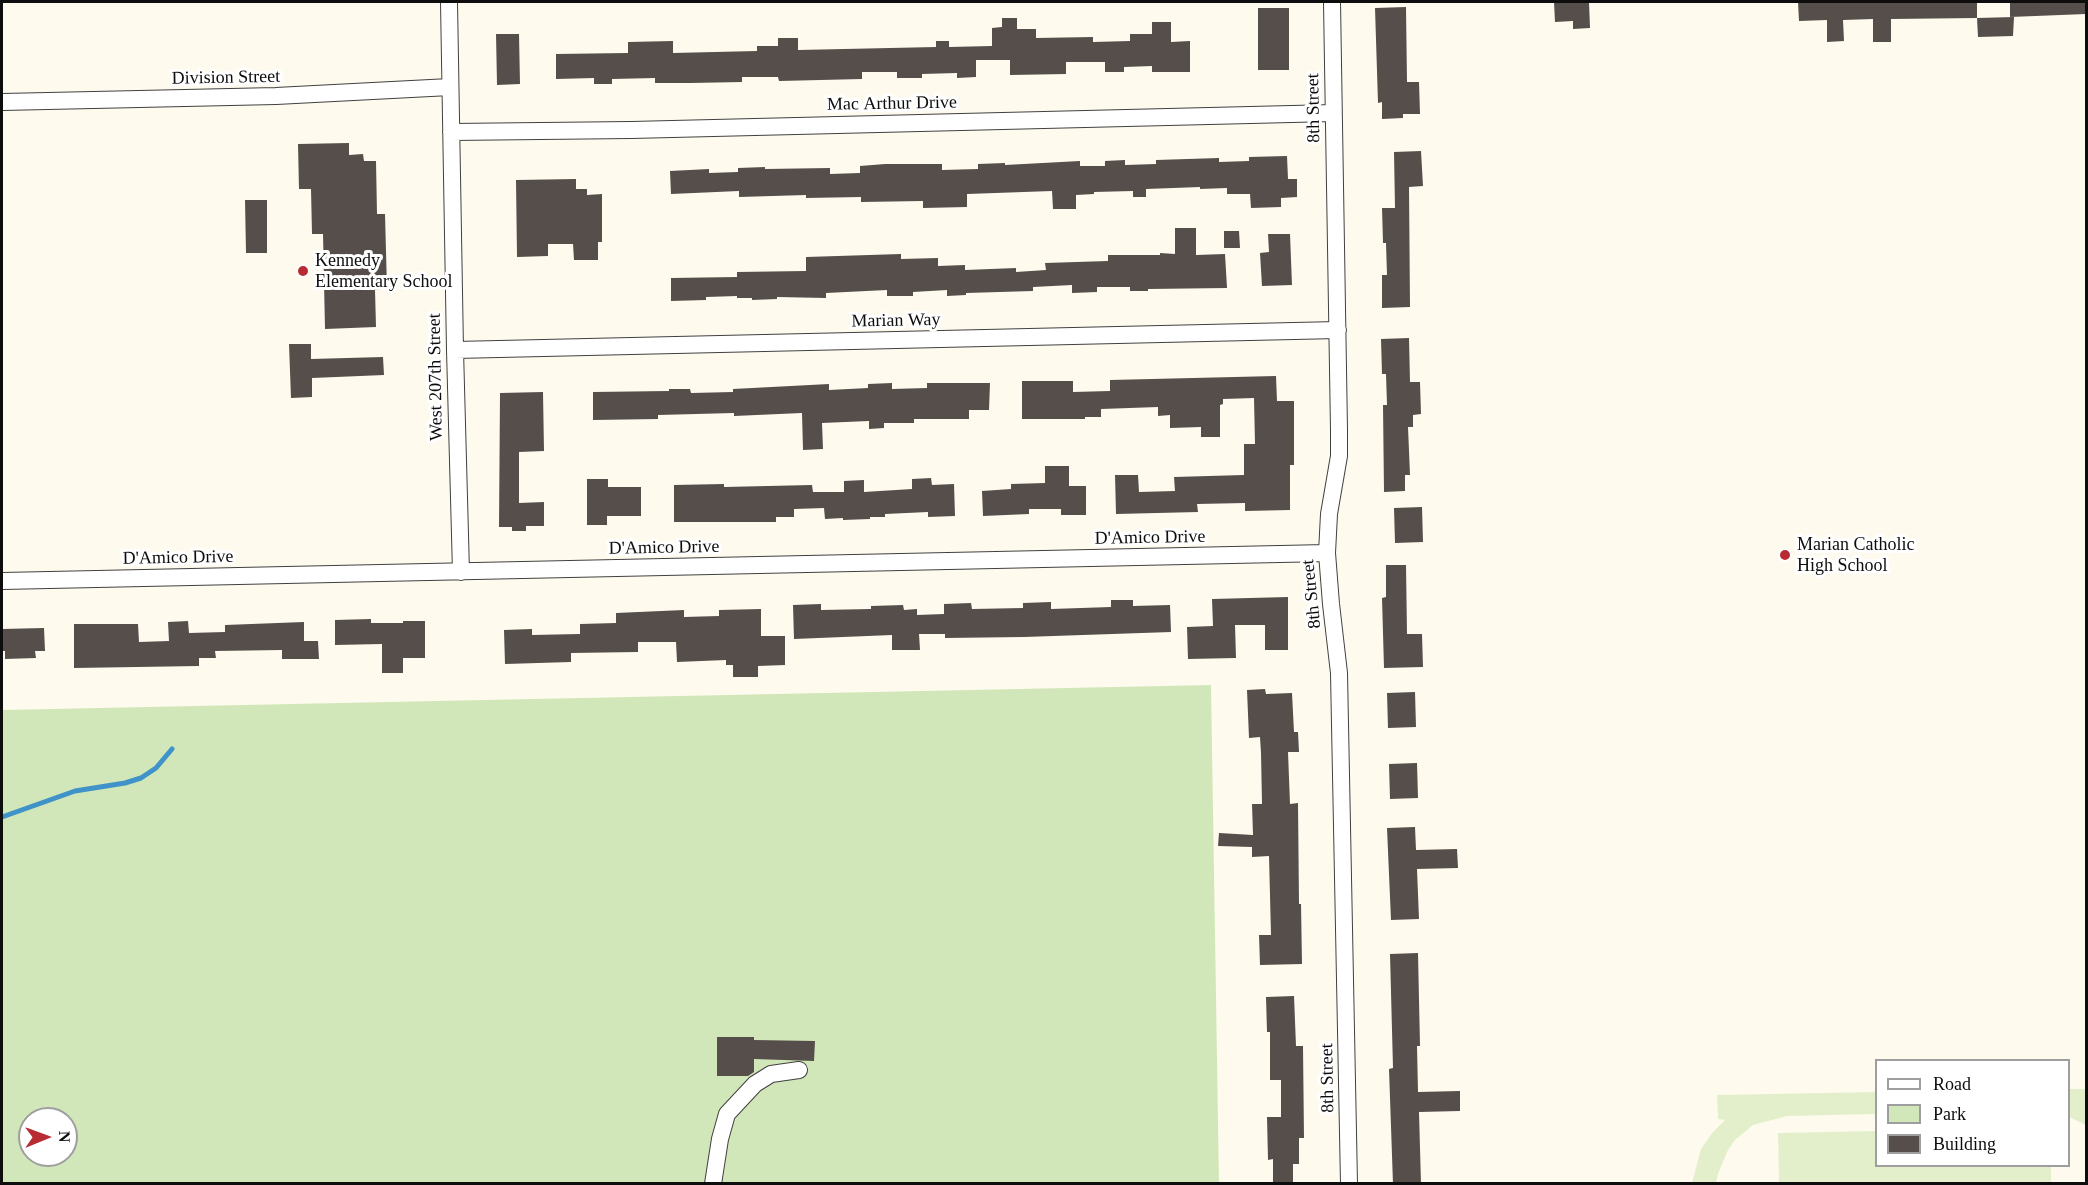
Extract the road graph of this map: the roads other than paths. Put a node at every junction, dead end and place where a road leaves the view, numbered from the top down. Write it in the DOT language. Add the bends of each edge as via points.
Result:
graph roads {
  1 [pos="449,2"];
  2 [pos="1332,2"];
  3 [pos="450,87"];
  4 [pos="2,102"];
  5 [pos="1333,113"];
  6 [pos="451,132"];
  7 [pos="1338,330"];
  8 [pos="455,350"];
  9 [pos="1327,553"];
  10 [pos="461,572"];
  11 [pos="2,581"];
  12 [pos="799,1070"];
  13 [pos="713,1184"];
  14 [pos="1349,1184"];
  1 -- 3 [label="street, West 207th Street"];
  2 -- 5 [label="street, 8th Street"];
  3 -- 4 [label="street, Division Street" via="276,96"];
  3 -- 6 [label="street, West 207th Street"];
  5 -- 6 [label="street, Mac Arthur Drive"];
  5 -- 7 [label="street, 8th Street"];
  6 -- 8 [label="street, West 207th Street"];
  7 -- 8 [label="street, Marian Way"];
  7 -- 9 [label="street, 8th Street" via="1339,456"];
  8 -- 10 [label="street, West 207th Street"];
  9 -- 10 [label="street, D'Amico Drive"];
  9 -- 14 [label="street, 8th Street" via="1340,673"];
  10 -- 11 [label="street, D'Amico Drive"];
  12 -- 13 [label="street" via="771,1074 755,1084 728,1114"];
}
